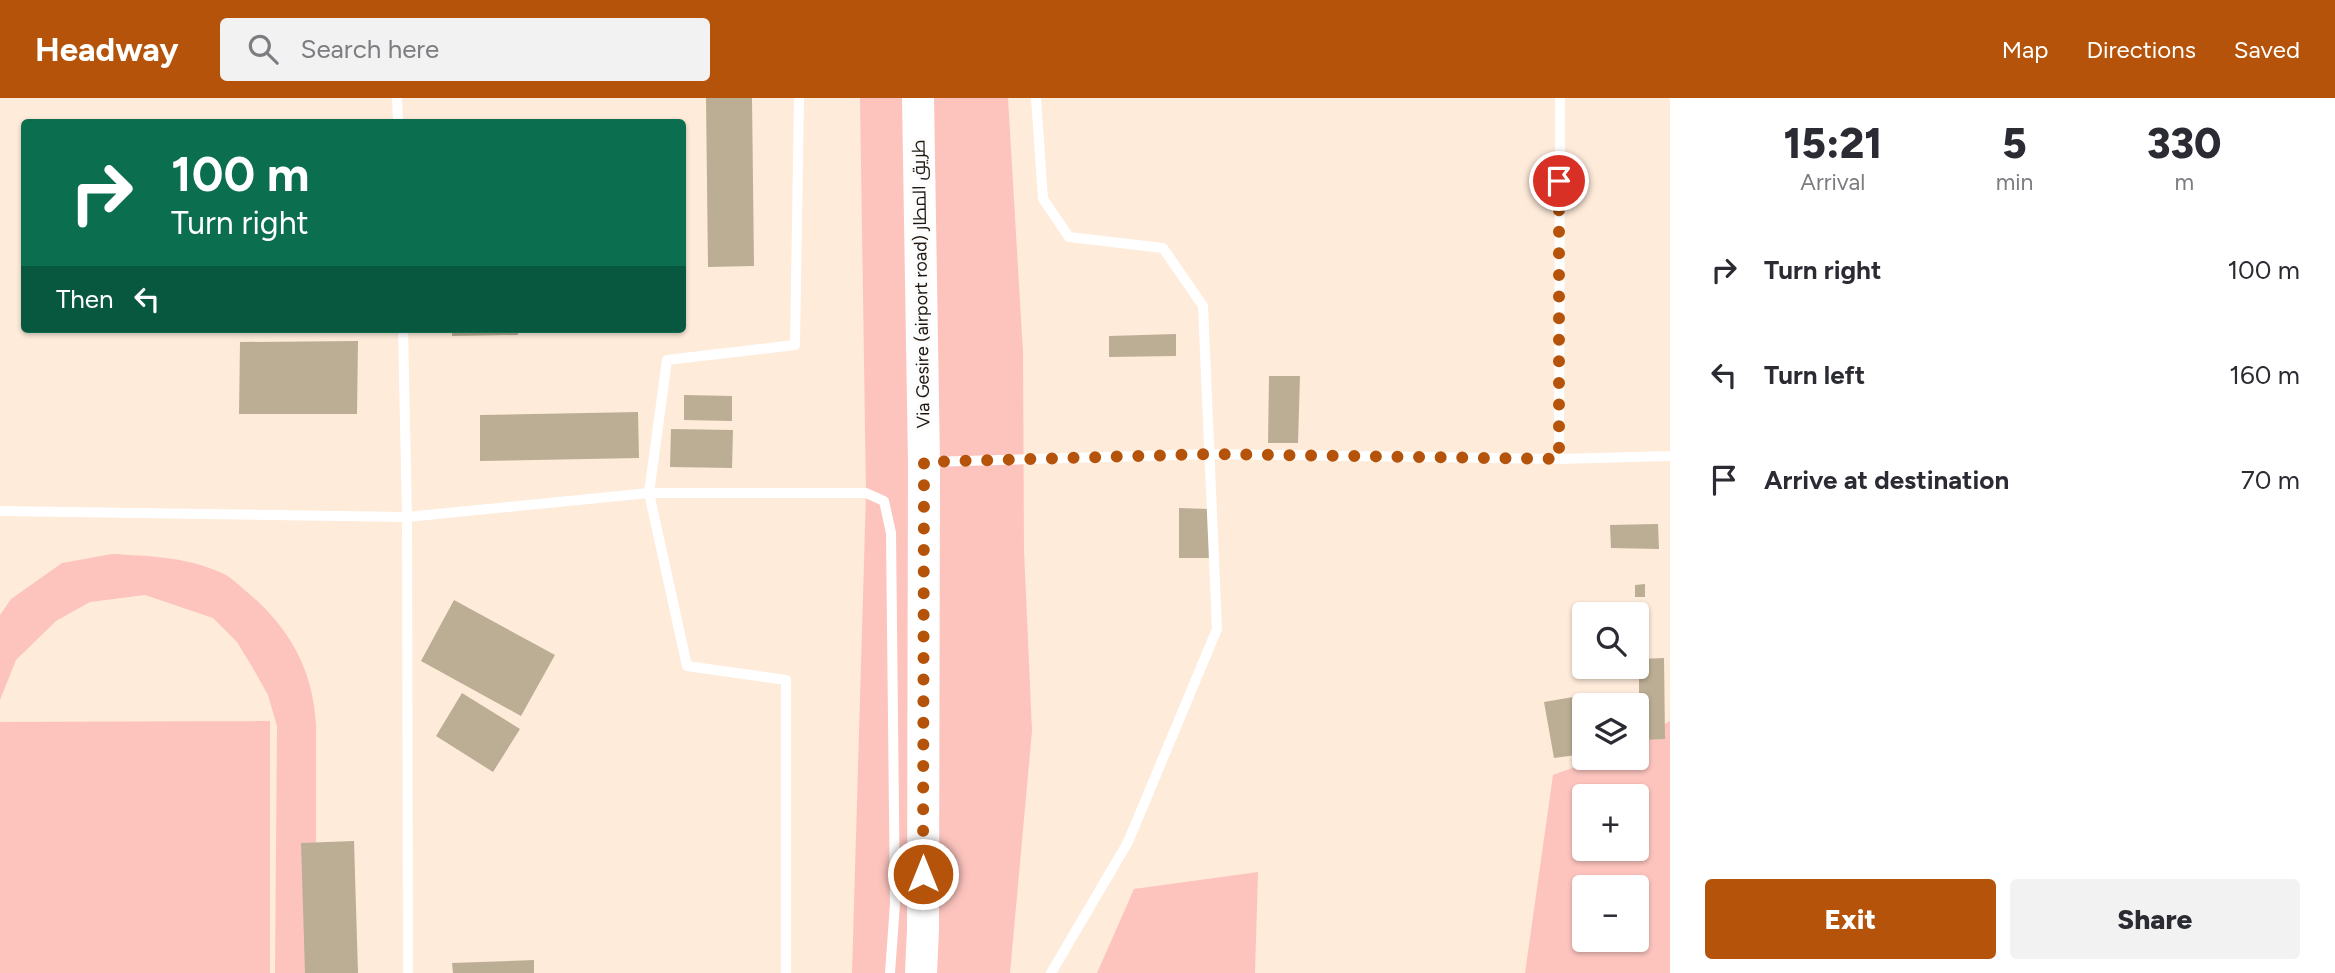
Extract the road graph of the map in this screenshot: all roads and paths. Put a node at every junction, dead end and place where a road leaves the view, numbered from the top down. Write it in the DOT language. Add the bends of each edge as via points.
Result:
graph roads {
  1 [pos="397,98"];
  2 [pos="799,98"];
  3 [pos="918,98"];
  4 [pos="1036,98"];
  5 [pos="1560,98"];
  6 [pos="398,119"];
  7 [pos="403,333"];
  8 [pos="1210,454"];
  9 [pos="1670,456"];
  10 [pos="1559,459"];
  11 [pos="924,462"];
  12 [pos="649,493"];
  13 [pos="0,511"];
  14 [pos="407,517"];
  15 [pos="408,973"];
  16 [pos="786,973"];
  17 [pos="890,973"];
  18 [pos="921,973"];
  19 [pos="1051,973"];
  1 -- 6 [label="lane"];
  2 -- 12 [label="lane" via="795,345 667,360"];
  3 -- 11 [label="main road, Via Gesire (airport road) طريق المطار"];
  4 -- 8 [label="lane" via="1043,199 1069,237 1163,248 1203,306"];
  5 -- 10 [label="lane"];
  7 -- 14 [label="lane"];
  8 -- 10 [label="lane"];
  8 -- 11 [label="lane"];
  8 -- 19 [label="lane" via="1217,629 1128,842"];
  9 -- 10 [label="lane"];
  11 -- 18 [label="main road, Via Gesire (airport road) طريق المطار"];
  12 -- 14 [label="lane"];
  12 -- 16 [label="lane" via="687,666 786,680"];
  12 -- 17 [label="lane" via="866,493 884,501 891,533 895,904"];
  13 -- 14 [label="lane"];
  14 -- 15 [label="lane"];
}
